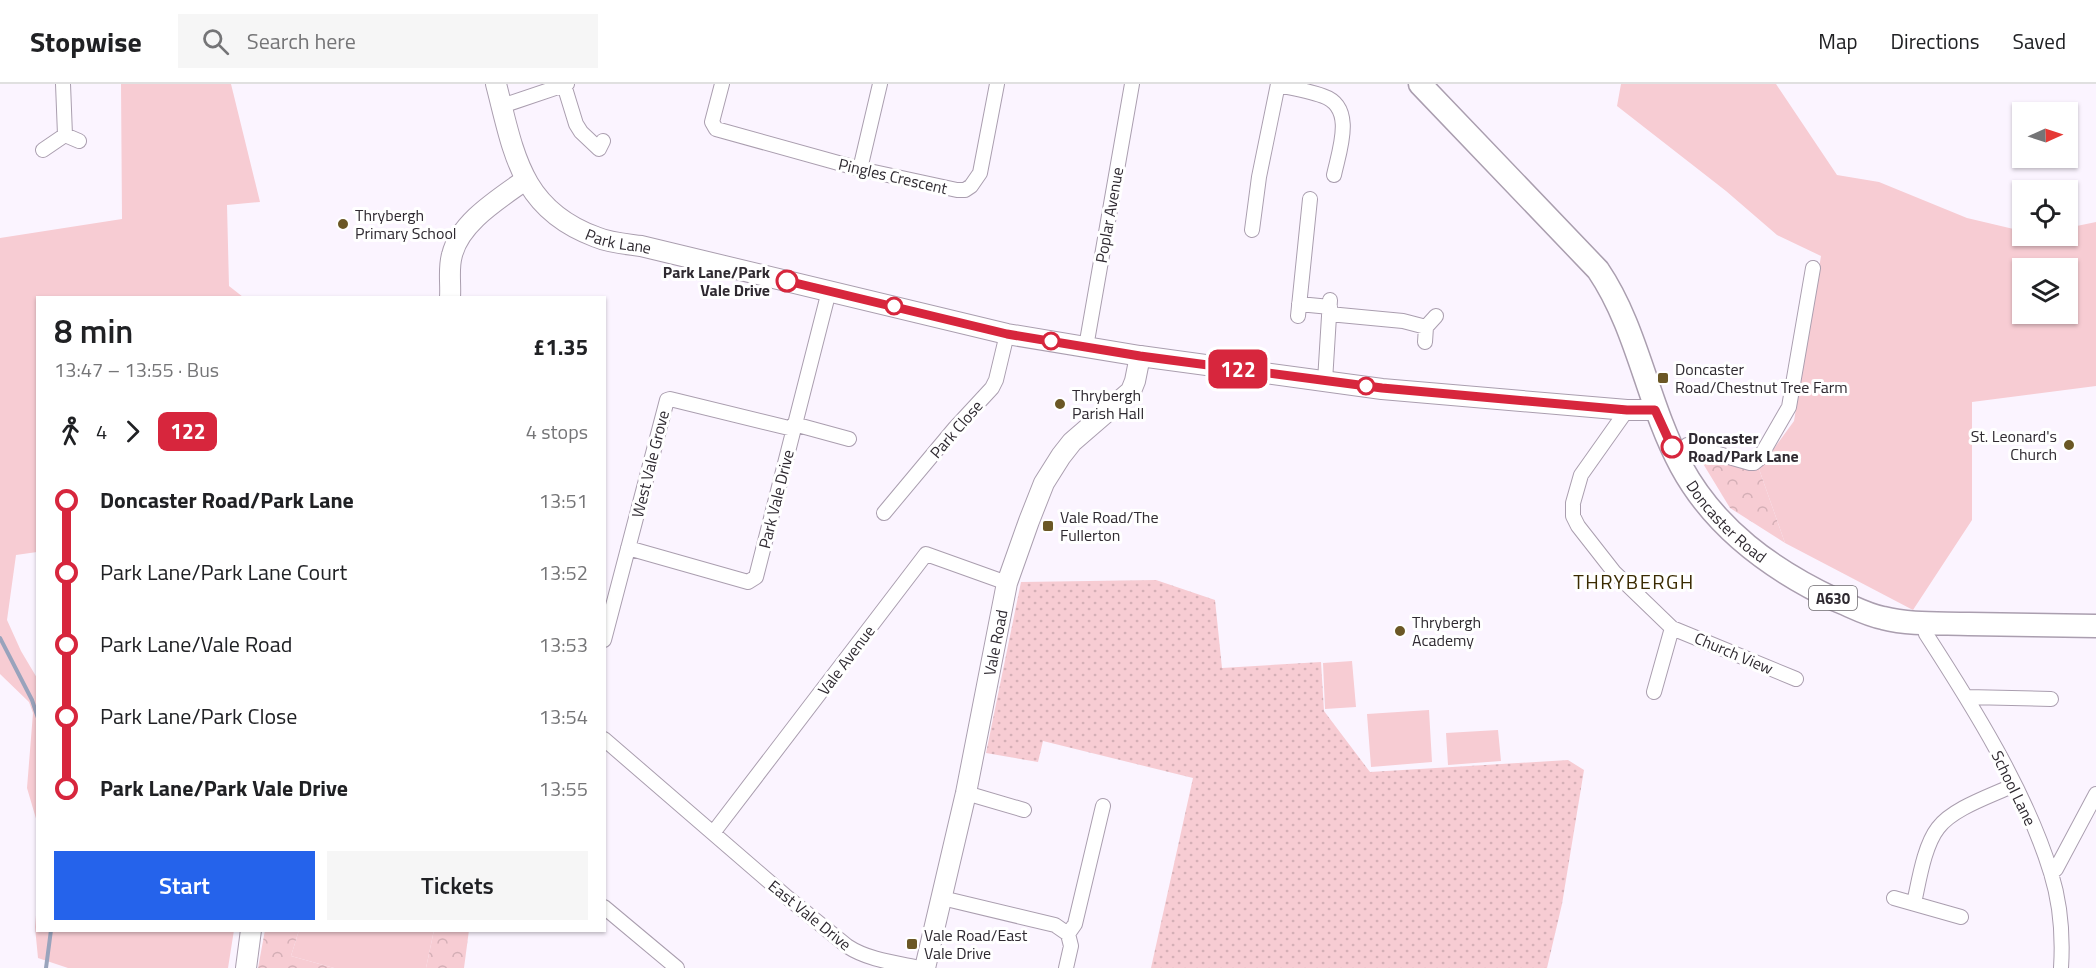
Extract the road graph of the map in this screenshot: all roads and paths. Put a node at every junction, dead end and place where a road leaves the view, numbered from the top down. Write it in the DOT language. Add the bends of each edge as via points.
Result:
graph roads {
  1 [pos="63,84"];
  2 [pos="496,84"];
  3 [pos="722,84"];
  4 [pos="880,84"];
  5 [pos="998,84"];
  6 [pos="1132,84"];
  7 [pos="1278,84"];
  8 [pos="1420,84"];
  9 [pos="565,85"];
  10 [pos="502,106"];
  11 [pos="65,135"];
  12 [pos="79,141"];
  13 [pos="603,141"];
  14 [pos="43,150"];
  15 [pos="860,169"];
  16 [pos="1334,175"];
  17 [pos="525,180"];
  18 [pos="1310,199"];
  19 [pos="1252,230"];
  20 [pos="1813,268"];
  21 [pos="829,291"];
  22 [pos="450,296"];
  23 [pos="1330,307"];
  24 [pos="1436,316"];
  25 [pos="1426,327"];
  26 [pos="1007,334"];
  27 [pos="1425,342"];
  28 [pos="1086,347"];
  29 [pos="1140,356"];
  30 [pos="1325,381"];
  31 [pos="1627,410"];
  32 [pos="1655,410"];
  33 [pos="793,427"];
  34 [pos="849,439"];
  35 [pos="1687,446"];
  36 [pos="884,513"];
  37 [pos="628,548"];
  38 [pos="1007,583"];
  39 [pos="1923,623"];
  40 [pos="2096,626"];
  41 [pos="1672,628"];
  42 [pos="606,632"];
  43 [pos="1796,679"];
  44 [pos="1654,692"];
  45 [pos="1967,697"];
  46 [pos="2051,699"];
  47 [pos="606,741"];
  48 [pos="2014,785"];
  49 [pos="966,793"];
  50 [pos="2096,794"];
  51 [pos="1103,806"];
  52 [pos="1024,810"];
  53 [pos="713,833"];
  54 [pos="2051,873"];
  55 [pos="942,898"];
  56 [pos="1894,898"];
  57 [pos="1914,903"];
  58 [pos="606,909"];
  59 [pos="1961,917"];
  60 [pos="251,932"];
  61 [pos="1068,934"];
  62 [pos="865,962"];
  63 [pos="246,968"];
  64 [pos="677,968"];
  65 [pos="920,968"];
  66 [pos="925,968"];
  67 [pos="1066,968"];
  68 [pos="2061,968"];
  1 -- 11 [label="street"];
  2 -- 10 [label="street, Park Lane"];
  3 -- 15 [label="street, Pingles Crescent" via="713,126 716,129"];
  4 -- 15 [label="street"];
  5 -- 15 [label="street, Pingles Crescent" via="980,173 965,190"];
  6 -- 28 [label="street, Poplar Avenue"];
  7 -- 16 [label="street" via="1324,96 1338,107 1343,129"];
  7 -- 19 [label="street"];
  8 -- 32 [label="main road, Doncaster Road / A630" via="1598,270 1624,320"];
  9 -- 10 [label="street"];
  9 -- 13 [label="street" via="581,132 599,149"];
  10 -- 17 [label="street, Park Lane" via="514,156"];
  11 -- 12 [label="street"];
  11 -- 14 [label="street"];
  17 -- 21 [label="street, Park Lane" via="563,221 598,238"];
  17 -- 22 [label="street" via="483,212 457,242 451,256"];
  18 -- 23 [label="street" via="1299,310"];
  20 -- 35 [label="street" via="1789,407 1759,459 1750,463"];
  21 -- 26 [label="street, Park Lane"];
  21 -- 33 [label="street, Park Vale Drive"];
  23 -- 25 [label="street"];
  23 -- 30 [label="street"];
  24 -- 25 [label="street"];
  25 -- 27 [label="street"];
  26 -- 28 [label="street, Park Lane"];
  26 -- 36 [label="street, Park Close" via="992,388"];
  28 -- 29 [label="street, Park Lane"];
  29 -- 30 [label="street, Park Lane"];
  29 -- 38 [label="street, Vale Road" via="1131,391 1072,442 1051,469"];
  30 -- 31 [label="street, Park Lane"];
  31 -- 32 [label="street, Park Lane"];
  31 -- 41 [label="street" via="1581,475 1573,516 1614,572"];
  32 -- 39 [label="main road, Doncaster Road / A630" via="1699,495 1753,551 1786,573 1857,609 1881,618"];
  33 -- 34 [label="street, West Vale Grove"];
  33 -- 37 [label="street, West Vale Grove" via="667,400"];
  33 -- 37 [label="street, Park Vale Drive" via="756,577 752,580"];
  37 -- 42 [label="street"];
  38 -- 49 [label="street, Vale Road"];
  38 -- 53 [label="street, Vale Avenue" via="926,554"];
  39 -- 40 [label="main road, Doncaster Road / A630"];
  39 -- 45 [label="street, School Lane" via="1926,634"];
  41 -- 43 [label="street, Church View"];
  41 -- 44 [label="street"];
  45 -- 46 [label="street"];
  45 -- 48 [label="street, School Lane"];
  47 -- 53 [label="street, East Vale Drive"];
  48 -- 54 [label="street, School Lane"];
  48 -- 57 [label="street" via="1953,814 1938,828 1929,844"];
  49 -- 52 [label="street"];
  49 -- 55 [label="street, Vale Road"];
  50 -- 54 [label="street"];
  51 -- 61 [label="street" via="1076,924"];
  53 -- 62 [label="street, East Vale Drive"];
  54 -- 68 [label="street, School Lane"];
  55 -- 61 [label="street" via="1055,925"];
  55 -- 66 [label="street, Vale Road"];
  56 -- 57 [label="street"];
  57 -- 59 [label="street"];
  58 -- 64 [label="street"];
  60 -- 63 [label="street"];
  61 -- 67 [label="street" via="1071,946"];
  62 -- 65 [label="street, East Vale Drive"];
}
